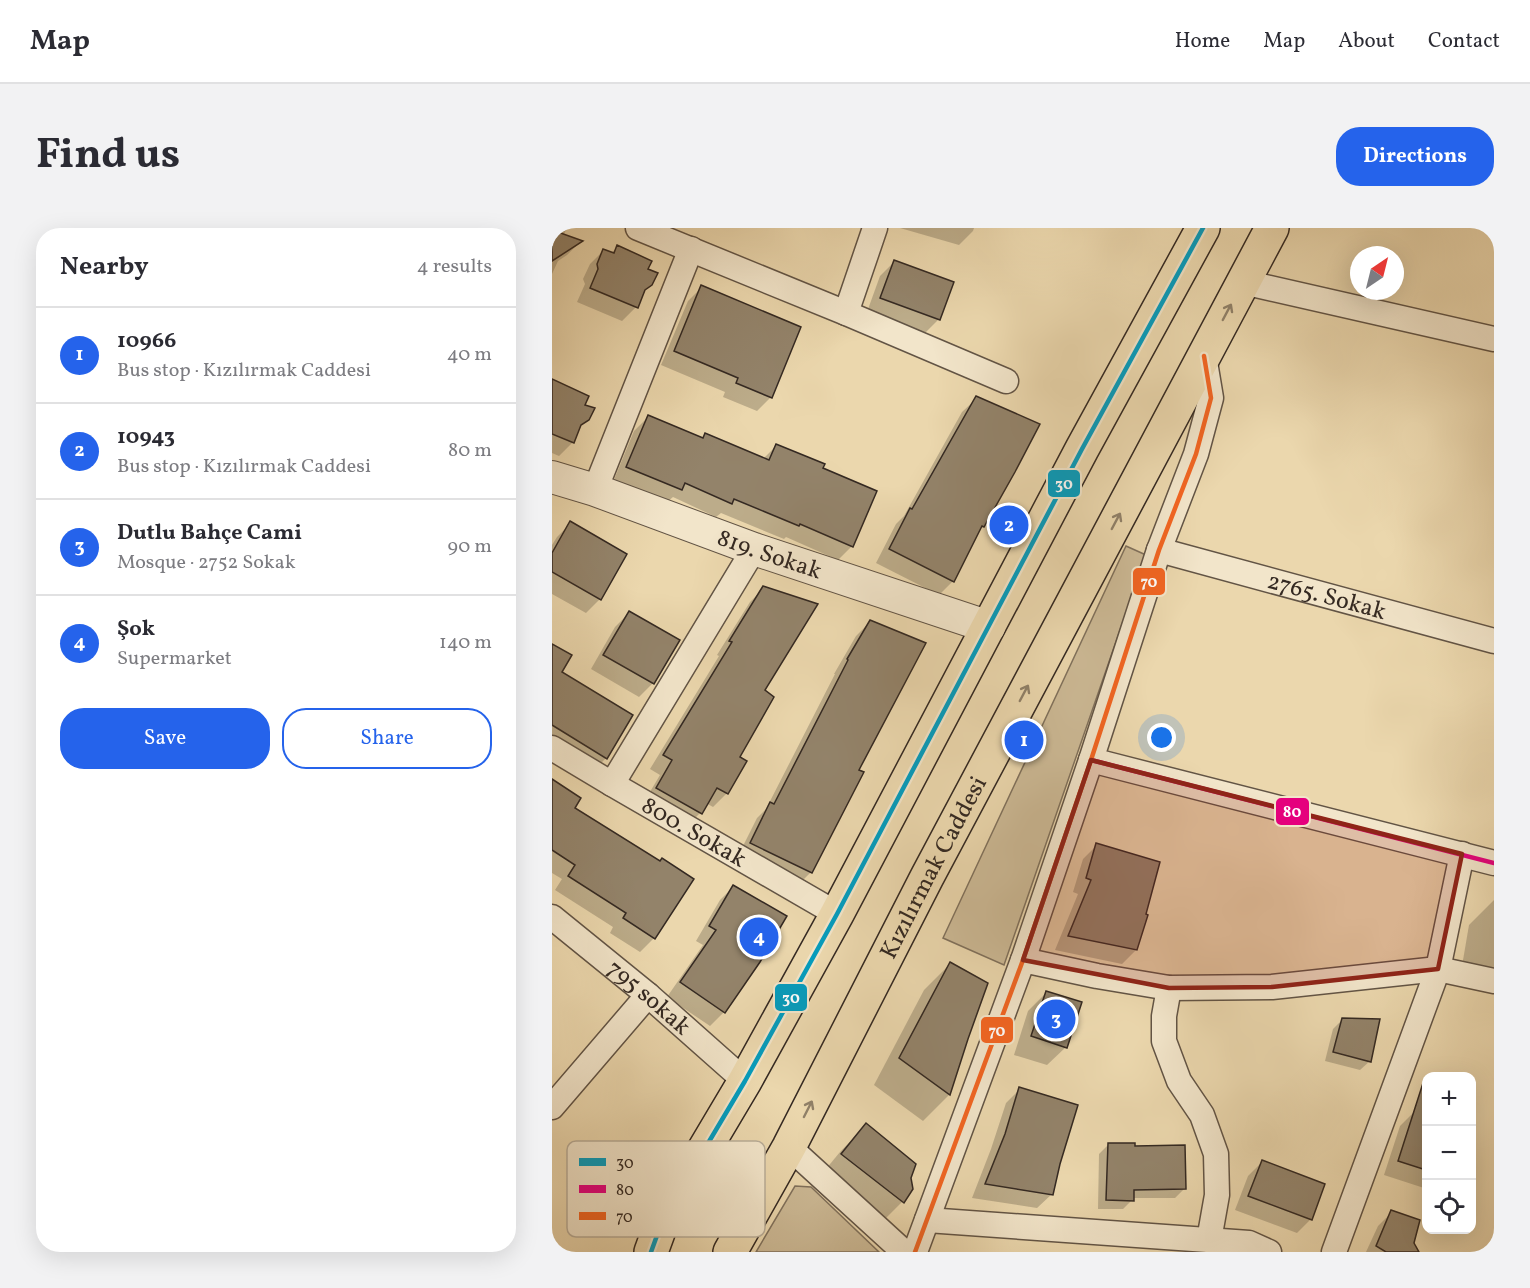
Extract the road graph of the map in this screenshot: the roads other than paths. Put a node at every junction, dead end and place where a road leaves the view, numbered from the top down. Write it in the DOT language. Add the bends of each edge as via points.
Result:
graph roads {
  1 [pos="638,228"];
  2 [pos="875,228"];
  3 [pos="1272,228"];
  4 [pos="1196,229"];
  5 [pos="691,249"];
  6 [pos="1243,282"];
  7 [pos="846,313"];
  8 [pos="1494,339"];
  9 [pos="1204,356"];
  10 [pos="1006,381"];
  11 [pos="552,477"];
  12 [pos="595,490"];
  13 [pos="754,549"];
  14 [pos="1159,550"];
  15 [pos="989,627"];
  16 [pos="1494,641"];
  17 [pos="552,748"];
  18 [pos="1091,760"];
  19 [pos="612,784"];
  20 [pos="1462,854"];
  21 [pos="1494,863"];
  22 [pos="837,914"];
  23 [pos="552,916"];
  24 [pos="1023,960"];
  25 [pos="1437,969"];
  26 [pos="1494,981"];
  27 [pos="1169,988"];
  28 [pos="648,995"];
  29 [pos="746,1081"];
  30 [pos="552,1107"];
  31 [pos="710,1141"];
  32 [pos="789,1147"];
  33 [pos="765,1190"];
  34 [pos="927,1220"];
  35 [pos="656,1237"];
  36 [pos="661,1237"];
  37 [pos="738,1237"];
  38 [pos="1209,1240"];
  39 [pos="651,1252"];
  40 [pos="659,1252"];
  41 [pos="730,1252"];
  42 [pos="904,1252"];
  43 [pos="915,1252"];
  44 [pos="1269,1252"];
  45 [pos="1334,1252"];
  1 -- 5 [label="street"];
  2 -- 7 [label="street"];
  3 -- 6 [label="main road, Kızılırmak Caddesi"];
  4 -- 15 [label="main road"];
  5 -- 7 [label="street"];
  5 -- 12 [label="street"];
  6 -- 8 [label="street"];
  9 -- 6 [label="main road, Kızılırmak Caddesi, one-way"];
  7 -- 10 [label="street"];
  9 -- 14 [label="street" via="1211,398 1196,454"];
  32 -- 9 [label="main road, Kızılırmak Caddesi, one-way"];
  11 -- 12 [label="street, 819. Sokak"];
  12 -- 13 [label="street, 819. Sokak"];
  13 -- 15 [label="street, 819. Sokak"];
  13 -- 19 [label="street"];
  14 -- 16 [label="street, 2765. Sokak"];
  14 -- 18 [label="street"];
  15 -- 22 [label="main road"];
  17 -- 19 [label="street, 800. Sokak"];
  18 -- 20 [label="street"];
  18 -- 24 [label="street"];
  19 -- 22 [label="street, 800. Sokak"];
  20 -- 21 [label="street"];
  20 -- 25 [label="street"];
  22 -- 29 [label="main road"];
  23 -- 28 [label="street, 795 sokak"];
  24 -- 27 [label="street"];
  24 -- 34 [label="street"];
  25 -- 26 [label="street"];
  25 -- 27 [label="street" via="1272,987"];
  25 -- 45 [label="street"];
  27 -- 38 [label="street" via="1164,1041 1179,1081 1202,1115 1216,1154 1217,1195"];
  28 -- 29 [label="street, 795 sokak"];
  28 -- 30 [label="street"];
  29 -- 31 [label="main road"];
  32 -- 33 [label="main road, Kızılırmak Caddesi"];
  32 -- 42 [label="street"];
  34 -- 38 [label="street"];
  34 -- 43 [label="street"];
  35 -- 39 [label="main road"];
  36 -- 40 [label="main road"];
  37 -- 41 [label="main road, Kızılırmak Caddesi"];
  38 -- 44 [label="street" via="1249,1243"];
}
